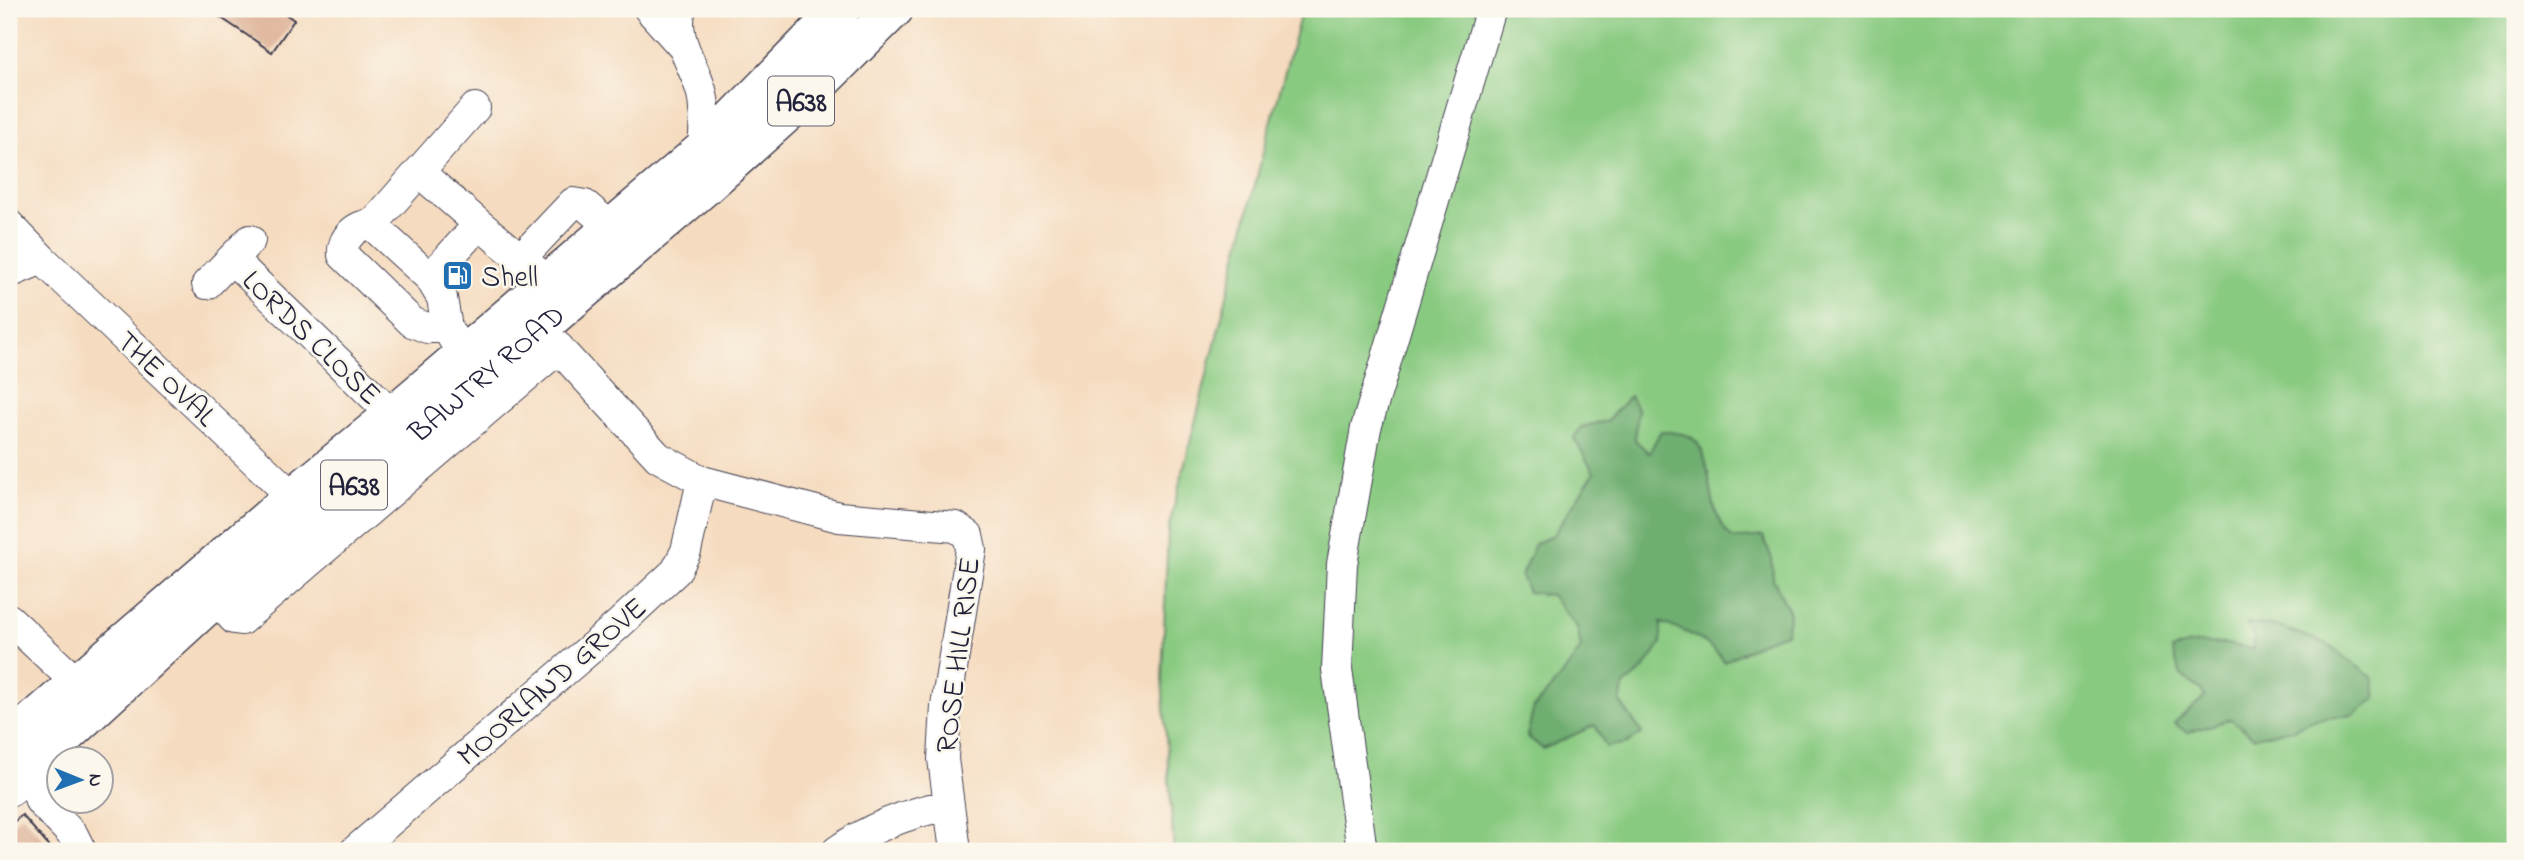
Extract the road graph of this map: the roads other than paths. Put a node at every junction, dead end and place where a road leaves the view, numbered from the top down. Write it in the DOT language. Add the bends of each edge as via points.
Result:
graph roads {
  1 [pos="649,9"];
  2 [pos="681,9"];
  3 [pos="841,9"];
  4 [pos="894,9"];
  5 [pos="1491,9"];
  6 [pos="684,47"];
  7 [pos="475,108"];
  8 [pos="703,150"];
  9 [pos="419,172"];
  10 [pos="703,188"];
  11 [pos="479,223"];
  12 [pos="9,225"];
  13 [pos="372,225"];
  14 [pos="612,228"];
  15 [pos="42,259"];
  16 [pos="520,259"];
  17 [pos="9,273"];
  18 [pos="430,278"];
  19 [pos="550,282"];
  20 [pos="207,284"];
  21 [pos="550,338"];
  22 [pos="455,342"];
  23 [pos="393,415"];
  24 [pos="702,481"];
  25 [pos="293,497"];
  26 [pos="9,619"];
  27 [pos="76,682"];
  28 [pos="16,764"];
  29 [pos="948,805"];
  30 [pos="81,851"];
  31 [pos="355,851"];
  32 [pos="837,851"];
  33 [pos="955,851"];
  34 [pos="1362,851"];
  1 -- 6 [label="street"];
  2 -- 6 [label="street"];
  3 -- 8 [label="highway, BAWTRY ROAD / A638"];
  4 -- 10 [label="highway, BAWTRY ROAD / A638"];
  5 -- 34 [label="street" via="1366,428 1342,564 1337,669"];
  6 -- 8 [label="street" via="702,91"];
  7 -- 9 [label="street"];
  8 -- 10 [label="street"];
  8 -- 14 [label="highway, BAWTRY ROAD / A638"];
  9 -- 11 [label="street"];
  9 -- 13 [label="street"];
  10 -- 21 [label="highway, BAWTRY ROAD / A638"];
  11 -- 16 [label="street"];
  11 -- 18 [label="street"];
  12 -- 15 [label="street, THE OVAL"];
  13 -- 18 [label="street"];
  13 -- 22 [label="street" via="358,226 343,244 343,255 412,322"];
  14 -- 16 [label="street" via="585,205 573,204"];
  14 -- 19 [label="highway, BAWTRY ROAD / A638"];
  15 -- 17 [label="street"];
  15 -- 25 [label="street, THE OVAL"];
  16 -- 19 [label="street"];
  18 -- 22 [label="street" via="442,298"];
  19 -- 22 [label="highway, BAWTRY ROAD / A638"];
  20 -- 23 [label="street, LORDS CLOSE" via="241,250"];
  21 -- 24 [label="street, ROSE HILL RISE" via="658,457"];
  21 -- 28 [label="highway, BAWTRY ROAD / A638" via="381,463"];
  22 -- 23 [label="highway, BAWTRY ROAD / A638"];
  23 -- 25 [label="highway, BAWTRY ROAD / A638"];
  24 -- 29 [label="street, ROSE HILL RISE" via="839,517 956,527 968,535 971,549 946,706 943,759"];
  24 -- 31 [label="street, MOORLAND GROVE" via="686,551 676,571"];
  25 -- 27 [label="highway, BAWTRY ROAD / A638"];
  26 -- 27 [label="street"];
  27 -- 28 [label="highway, BAWTRY ROAD / A638"];
  28 -- 30 [label="street"];
  29 -- 32 [label="street" via="912,812"];
  29 -- 33 [label="street, ROSE HILL RISE"];
}
